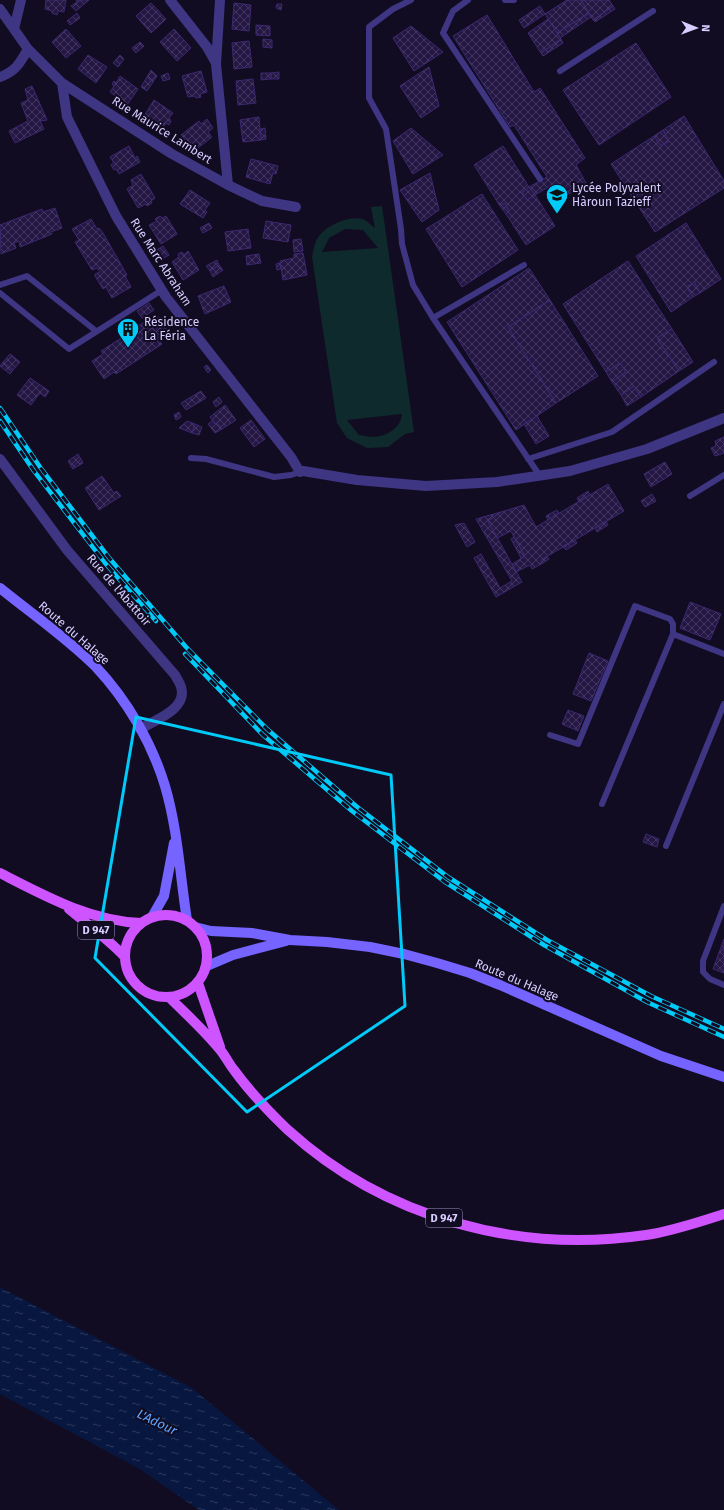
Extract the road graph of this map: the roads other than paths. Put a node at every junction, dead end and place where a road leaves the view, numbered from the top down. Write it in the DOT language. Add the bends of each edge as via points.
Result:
graph roads {
  1 [pos="21,0"];
  2 [pos="170,0"];
  3 [pos="220,0"];
  4 [pos="411,0"];
  5 [pos="468,0"];
  6 [pos="505,0"];
  7 [pos="514,0"];
  8 [pos="0,9"];
  9 [pos="653,11"];
  10 [pos="14,29"];
  11 [pos="28,49"];
  12 [pos="216,64"];
  13 [pos="560,71"];
  14 [pos="0,77"];
  15 [pos="62,83"];
  16 [pos="540,179"];
  17 [pos="228,185"];
  18 [pos="296,207"];
  19 [pos="524,265"];
  20 [pos="0,285"];
  21 [pos="162,290"];
  22 [pos="0,293"];
  23 [pos="433,318"];
  24 [pos="96,331"];
  25 [pos="714,362"];
  26 [pos="724,418"];
  27 [pos="0,458"];
  28 [pos="191,458"];
  29 [pos="528,459"];
  30 [pos="300,472"];
  31 [pos="724,475"];
  32 [pos="540,476"];
  33 [pos="690,496"];
  34 [pos="0,588"];
  35 [pos="673,634"];
  36 [pos="724,654"];
  37 [pos="724,704"];
  38 [pos="140,729"];
  39 [pos="550,735"];
  40 [pos="602,804"];
  41 [pos="175,837"];
  42 [pos="666,846"];
  43 [pos="0,873"];
  44 [pos="66,906"];
  45 [pos="724,906"];
  46 [pos="152,917"];
  47 [pos="141,923"];
  48 [pos="191,924"];
  49 [pos="290,940"];
  50 [pos="125,956"];
  51 [pos="207,966"];
  52 [pos="198,983"];
  53 [pos="724,985"];
  54 [pos="170,998"];
  55 [pos="221,1051"];
  56 [pos="724,1077"];
  57 [pos="724,1214"];
  1 -- 10 [label="street"];
  2 -- 12 [label="street" via="207,47"];
  3 -- 12 [label="street"];
  4 -- 23 [label="lane" via="393,9 369,27 369,98 386,129 402,244 413,285"];
  5 -- 16 [label="lane" via="453,11 444,33"];
  6 -- 7 [label="lane"];
  8 -- 10 [label="street, Rue Maurice Lambert"];
  9 -- 13 [label="lane"];
  10 -- 11 [label="street, Rue Maurice Lambert"];
  11 -- 14 [label="street" via="18,66"];
  11 -- 15 [label="street, Rue Maurice Lambert"];
  12 -- 17 [label="street"];
  15 -- 17 [label="street, Rue Maurice Lambert" via="172,154"];
  15 -- 21 [label="street, Rue Marc Abraham" via="67,117 116,216"];
  17 -- 18 [label="street, Rue Maurice Lambert" via="262,202"];
  19 -- 23 [label="lane"];
  20 -- 24 [label="lane" via="27,276"];
  21 -- 24 [label="lane"];
  21 -- 30 [label="street, Rue Marc Abraham"];
  22 -- 24 [label="lane" via="69,349"];
  23 -- 29 [label="lane"];
  25 -- 29 [label="lane" via="612,432"];
  26 -- 32 [label="street" via="647,449 570,471"];
  27 -- 38 [label="street, Rue de l'Abattoir" via="67,550 175,675 182,688 180,702 174,709"];
  28 -- 30 [label="lane" via="206,459 274,477"];
  29 -- 32 [label="lane"];
  30 -- 32 [label="street" via="426,486 497,482"];
  31 -- 33 [label="lane"];
  34 -- 38 [label="main road, Route du Halage" via="95,666"];
  35 -- 36 [label="lane"];
  35 -- 39 [label="lane" via="670,619 635,606 578,744"];
  35 -- 40 [label="lane"];
  37 -- 42 [label="lane"];
  38 -- 41 [label="main road, Route du Halage" via="165,787"];
  41 -- 46 [label="main road, Route du Halage" via="164,896"];
  41 -- 48 [label="main road, Route du Halage" via="181,882"];
  43 -- 44 [label="main road, D 947"];
  44 -- 47 [label="main road, D 947" via="108,919"];
  44 -- 50 [label="main road, D 947"];
  45 -- 53 [label="lane" via="703,961 703,972 710,980"];
  46 -- 47 [label="main road"];
  46 -- 48 [label="main road" via="170,915"];
  47 -- 50 [label="main road" via="132,932 126,944"];
  48 -- 49 [label="main road, Route du Halage" via="211,931 252,933"];
  48 -- 51 [label="main road" via="202,935 206,945"];
  49 -- 51 [label="main road, Route du Halage" via="233,955"];
  49 -- 56 [label="main road, Route du Halage" via="370,947 470,973 661,1056"];
  50 -- 54 [label="main road" via="126,968 138,987 148,994"];
  51 -- 52 [label="main road"];
  52 -- 54 [label="main road" via="180,996"];
  52 -- 55 [label="main road, D 947"];
  54 -- 55 [label="main road, D 947" via="195,1021"];
  55 -- 57 [label="main road, D 947" via="258,1101 326,1162 406,1206 455,1222 506,1235 556,1240 599,1240 647,1234"];
}
